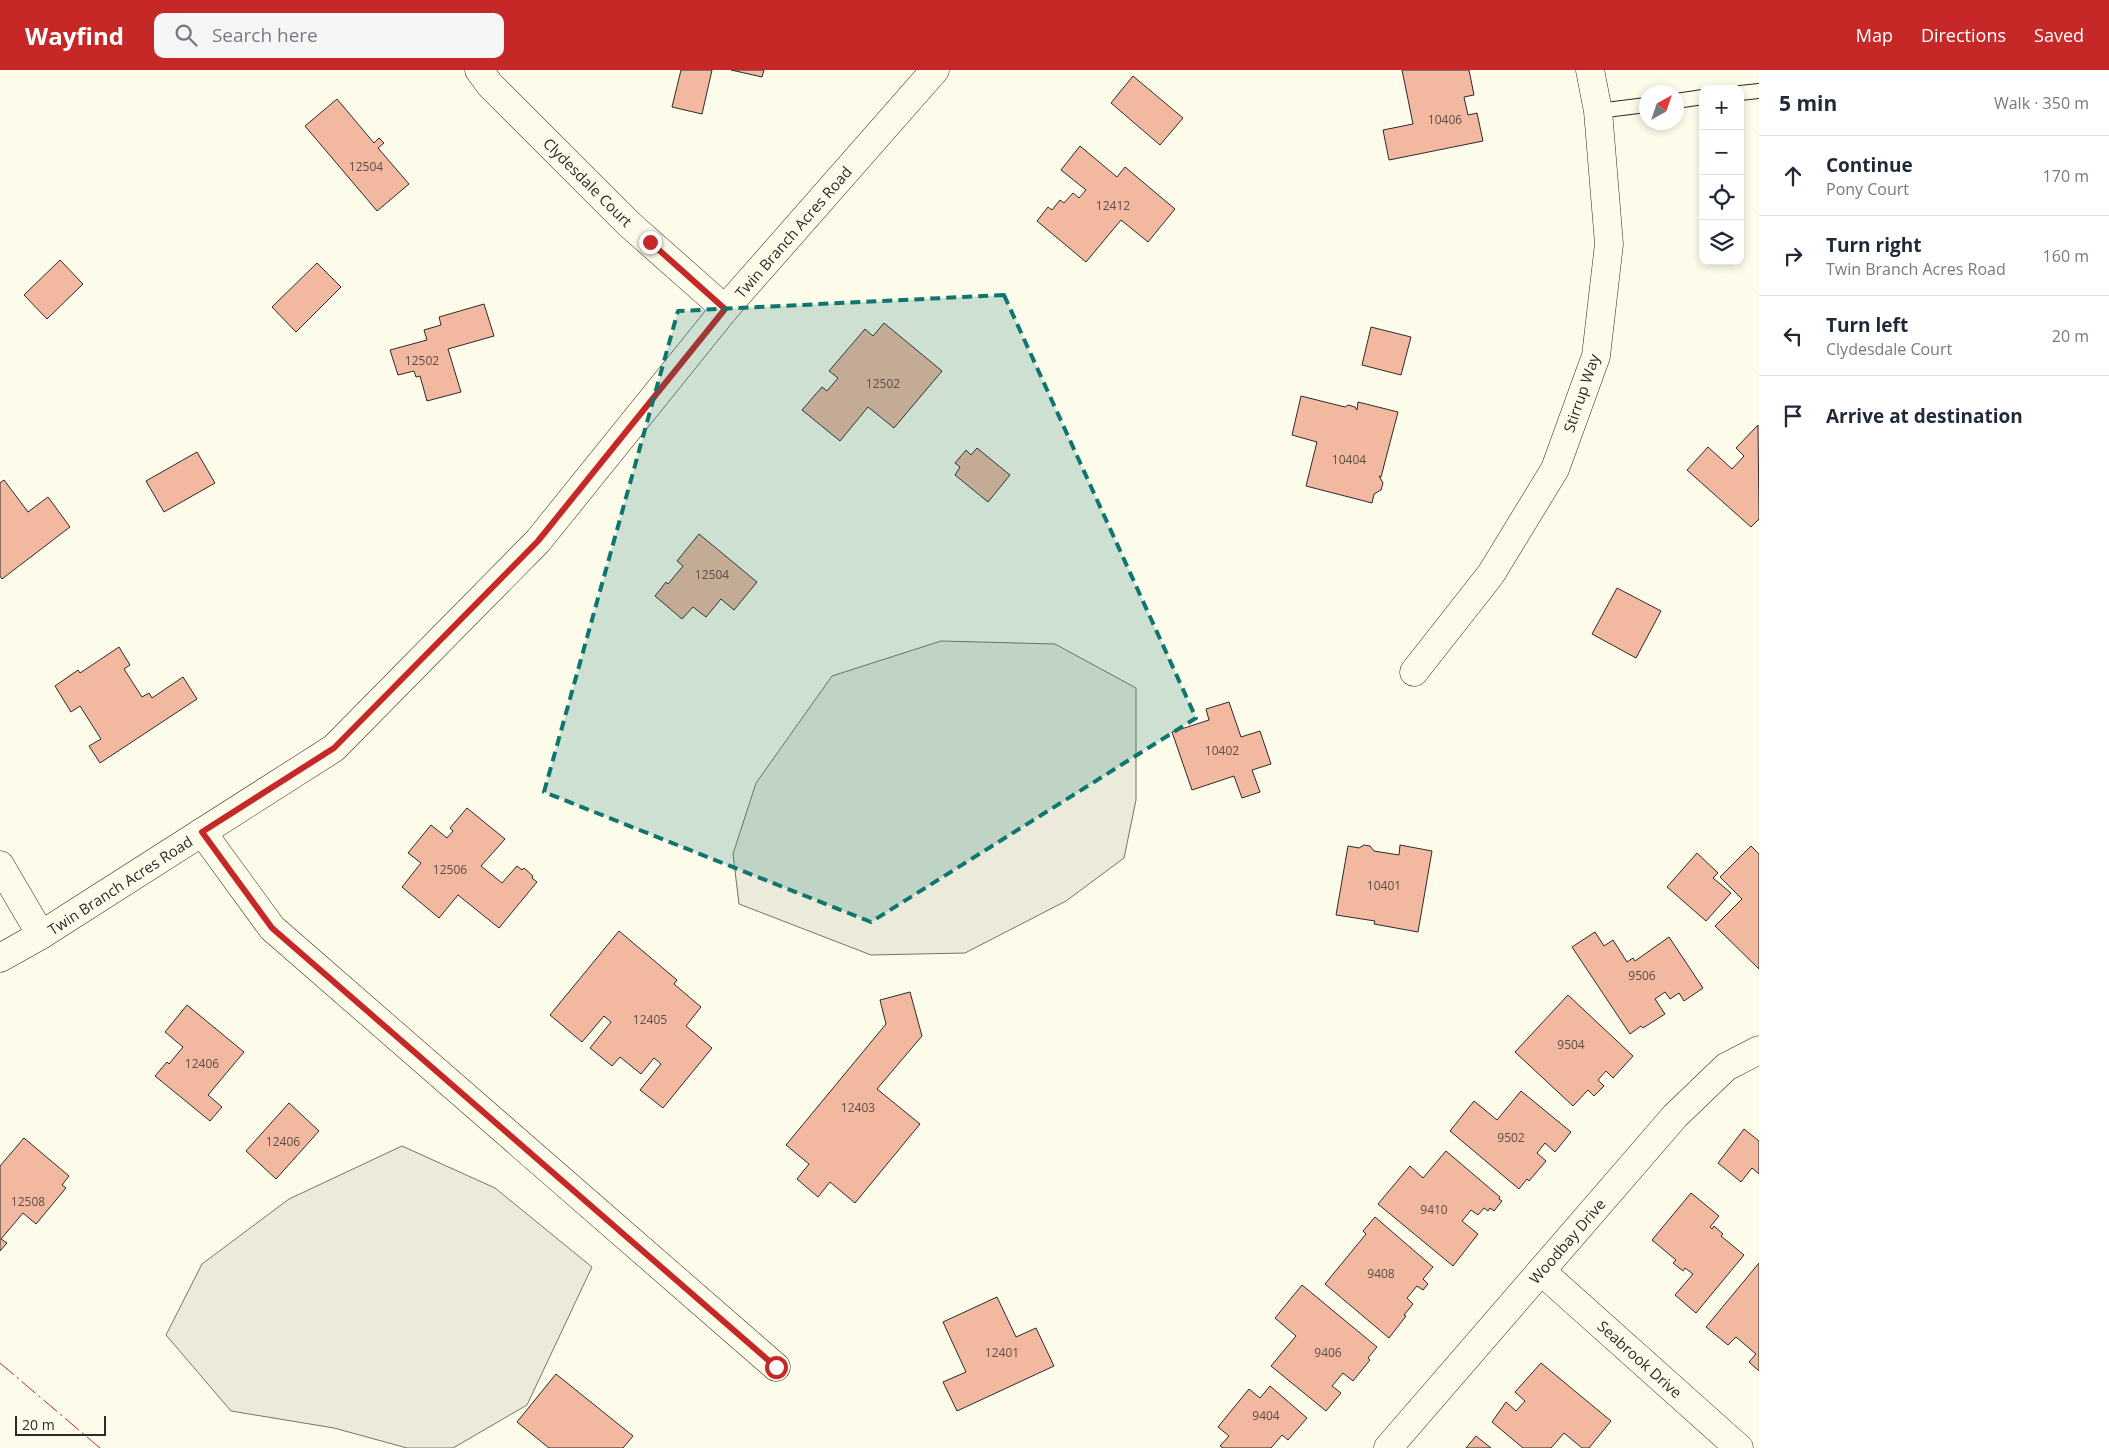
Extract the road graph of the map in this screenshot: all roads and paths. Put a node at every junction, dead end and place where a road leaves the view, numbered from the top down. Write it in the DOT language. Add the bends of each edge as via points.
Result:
graph roads {
  1 [pos="479,70"];
  2 [pos="935,70"];
  3 [pos="1590,70"];
  4 [pos="1759,91"];
  5 [pos="1744,93"];
  6 [pos="1699,98"];
  7 [pos="1684,100"];
  8 [pos="1639,106"];
  9 [pos="1598,111"];
  10 [pos="725,309"];
  11 [pos="1414,672"];
  12 [pos="202,832"];
  13 [pos="0,865"];
  14 [pos="41,935"];
  15 [pos="0,958"];
  16 [pos="1759,1050"];
  17 [pos="1542,1271"];
  18 [pos="776,1367"];
  19 [pos="1388,1448"];
  20 [pos="1739,1448"];
  1 -- 10 [label="street, Clydesdale Court" via="629,224"];
  2 -- 10 [label="street, Twin Branch Acres Road"];
  3 -- 9 [label="street, Stirrup Way"];
  4 -- 5 [label="lane"];
  6 -- 7 [label="lane"];
  8 -- 9 [label="lane"];
  9 -- 11 [label="street, Stirrup Way" via="1610,244 1596,356 1555,469 1491,574"];
  10 -- 12 [label="street, Twin Branch Acres Road" via="538,541 334,748"];
  12 -- 14 [label="street, Twin Branch Acres Road"];
  12 -- 18 [label="street" via="272,928"];
  13 -- 14 [label="street"];
  14 -- 15 [label="street, Twin Branch Acres Road"];
  16 -- 17 [label="street, Woodbay Drive" via="1726,1067 1675,1116"];
  17 -- 19 [label="street, Woodbay Drive"];
  17 -- 20 [label="street, Seabrook Drive"];
}
